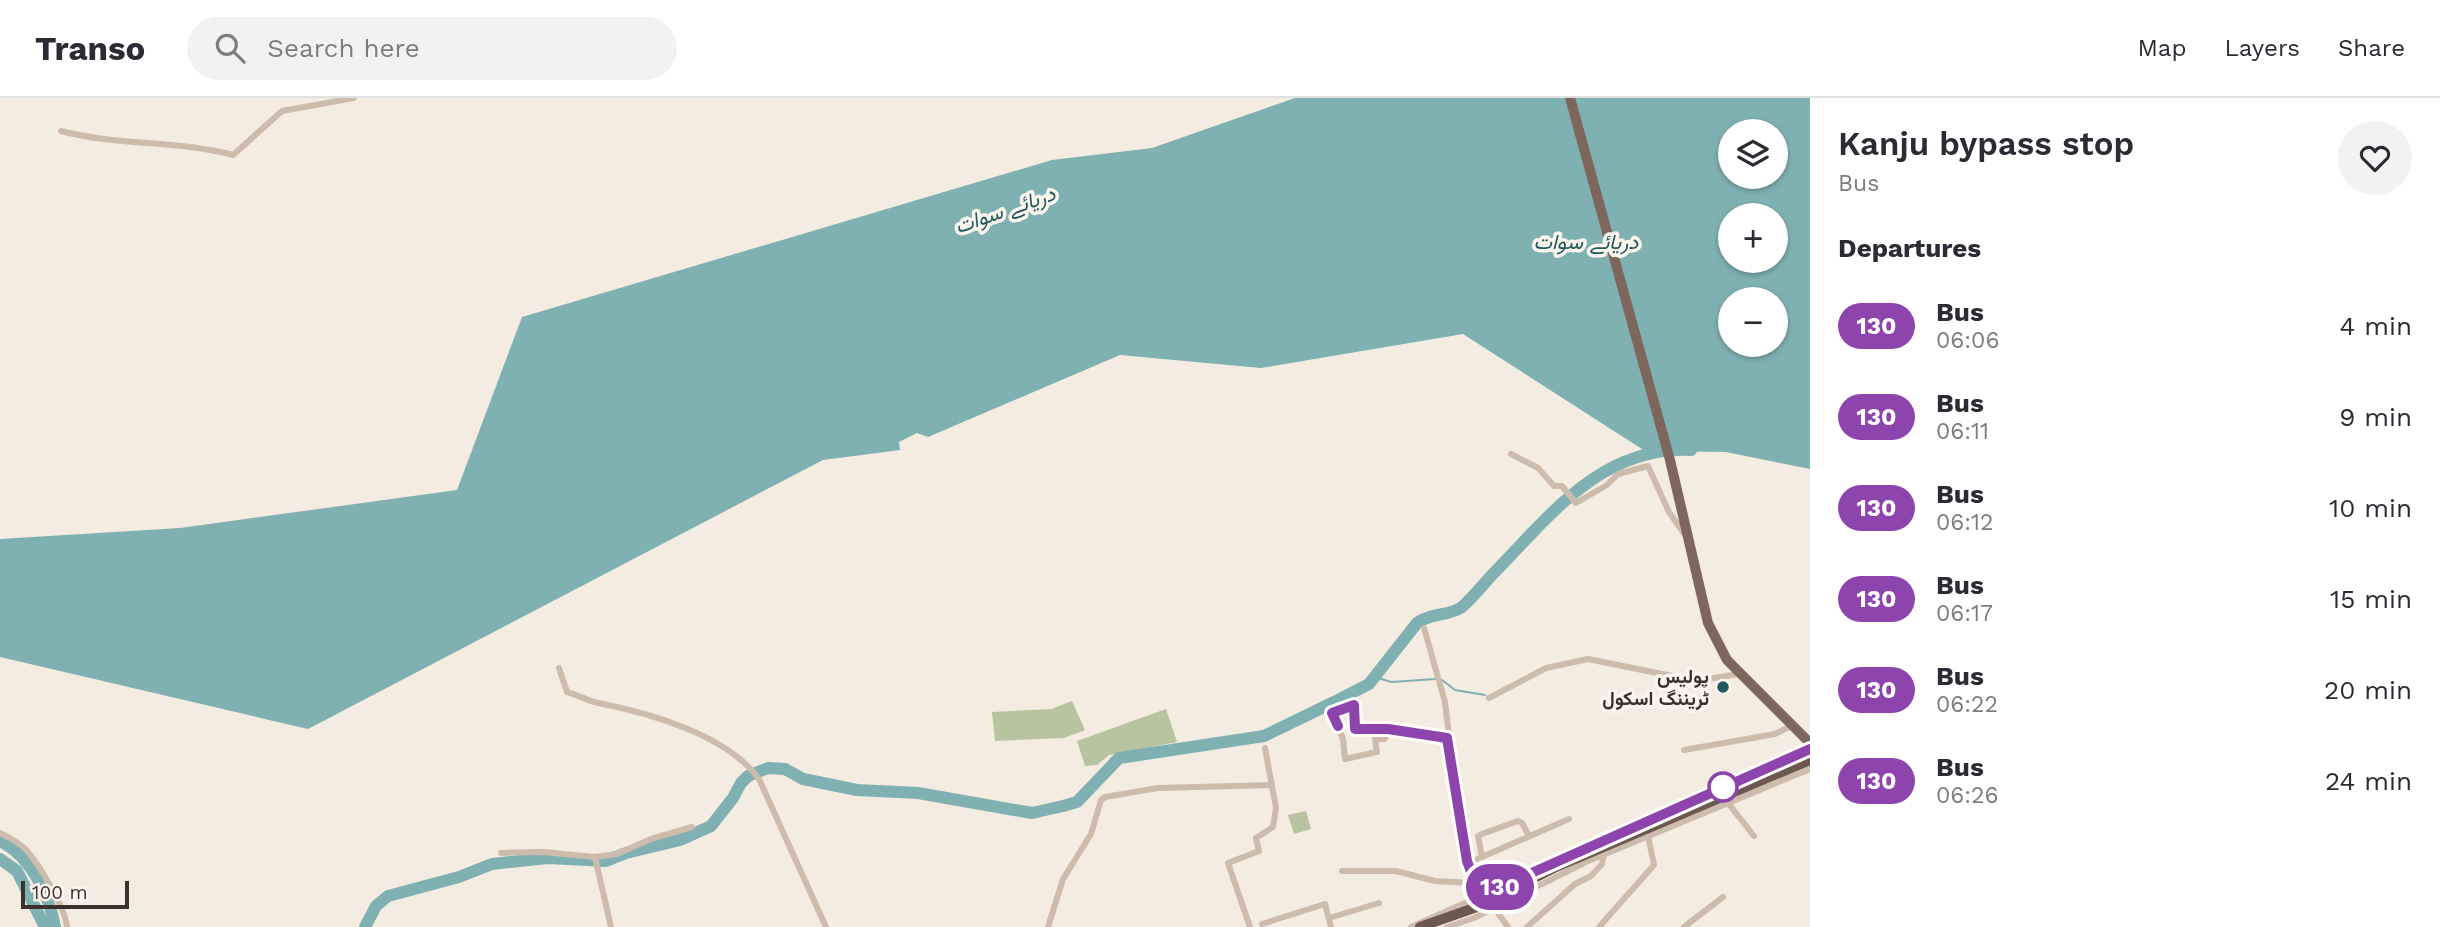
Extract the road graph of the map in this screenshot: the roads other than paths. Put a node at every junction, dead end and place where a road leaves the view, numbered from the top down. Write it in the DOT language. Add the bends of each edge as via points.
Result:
graph roads {
  1 [pos="354,98"];
  2 [pos="1570,98"];
  3 [pos="61,131"];
  4 [pos="1511,454"];
  5 [pos="1686,536"];
  6 [pos="1424,628"];
  7 [pos="559,668"];
  8 [pos="1738,674"];
  9 [pos="1489,698"];
  10 [pos="1791,726"];
  11 [pos="1388,729"];
  12 [pos="1447,738"];
  13 [pos="1810,743"];
  14 [pos="1265,748"];
  15 [pos="1810,749"];
  16 [pos="1684,750"];
  17 [pos="1810,760"];
  18 [pos="1810,769"];
  19 [pos="1272,785"];
  20 [pos="1728,803"];
  21 [pos="1569,819"];
  22 [pos="692,827"];
  23 [pos="0,833"];
  24 [pos="1529,836"];
  25 [pos="1648,836"];
  26 [pos="1754,836"];
  27 [pos="501,853"];
  28 [pos="1604,854"];
  29 [pos="595,857"];
  30 [pos="1482,857"];
  31 [pos="1468,863"];
  32 [pos="1342,871"];
  33 [pos="1473,883"];
  34 [pos="1480,896"];
  35 [pos="1723,897"];
  36 [pos="1379,903"];
  37 [pos="1494,908"];
  38 [pos="1329,918"];
  39 [pos="1262,924"];
  40 [pos="67,927"];
  41 [pos="611,927"];
  42 [pos="826,927"];
  43 [pos="1048,927"];
  44 [pos="1250,927"];
  45 [pos="1331,927"];
  46 [pos="1411,927"];
  47 [pos="1420,927"];
  48 [pos="1447,927"];
  49 [pos="1508,927"];
  50 [pos="1527,927"];
  51 [pos="1599,927"];
  52 [pos="1684,927"];
  1 -- 3 [label="street" via="282,111 233,155"];
  2 -- 5 [label="main road"];
  4 -- 5 [label="street" via="1538,468 1554,486 1563,486 1576,503 1618,474 1648,466"];
  5 -- 8 [label="main road" via="1708,623 1716,644"];
  6 -- 12 [label="street" via="1445,702"];
  7 -- 42 [label="street" via="567,692 651,714 710,740 750,767"];
  8 -- 9 [label="street" via="1697,681 1588,659 1546,668"];
  8 -- 10 [label="main road"];
  10 -- 13 [label="main road"];
  10 -- 16 [label="street" via="1775,734"];
  11 -- 11 [label="street" via="1385,739 1376,739 1377,752 1345,759 1343,739 1332,713 1354,705 1355,729"];
  11 -- 12 [label="street"];
  12 -- 31 [label="street"];
  14 -- 19 [label="street"];
  15 -- 34 [label="street"];
  17 -- 47 [label="highway" via="1554,868 1455,916"];
  18 -- 20 [label="street"];
  19 -- 43 [label="street" via="1158,788 1105,797 1091,834 1063,879"];
  19 -- 44 [label="street" via="1273,827 1255,838 1259,851 1228,863"];
  20 -- 25 [label="street"];
  20 -- 26 [label="street"];
  21 -- 24 [label="street"];
  22 -- 29 [label="street" via="617,854"];
  23 -- 40 [label="street" via="29,853"];
  24 -- 30 [label="street"];
  24 -- 30 [label="street" via="1518,821 1482,834 1477,844"];
  25 -- 28 [label="street"];
  25 -- 51 [label="street" via="1654,865"];
  27 -- 29 [label="street"];
  28 -- 37 [label="street"];
  28 -- 50 [label="street" via="1591,876 1575,884"];
  29 -- 41 [label="street"];
  30 -- 31 [label="street"];
  31 -- 33 [label="street"];
  32 -- 33 [label="street" via="1396,871 1435,881"];
  33 -- 34 [label="street"];
  34 -- 46 [label="street"];
  35 -- 52 [label="street"];
  36 -- 38 [label="street"];
  37 -- 48 [label="street"];
  37 -- 49 [label="street"];
  38 -- 39 [label="street" via="1325,904"];
  38 -- 45 [label="street"];
}
